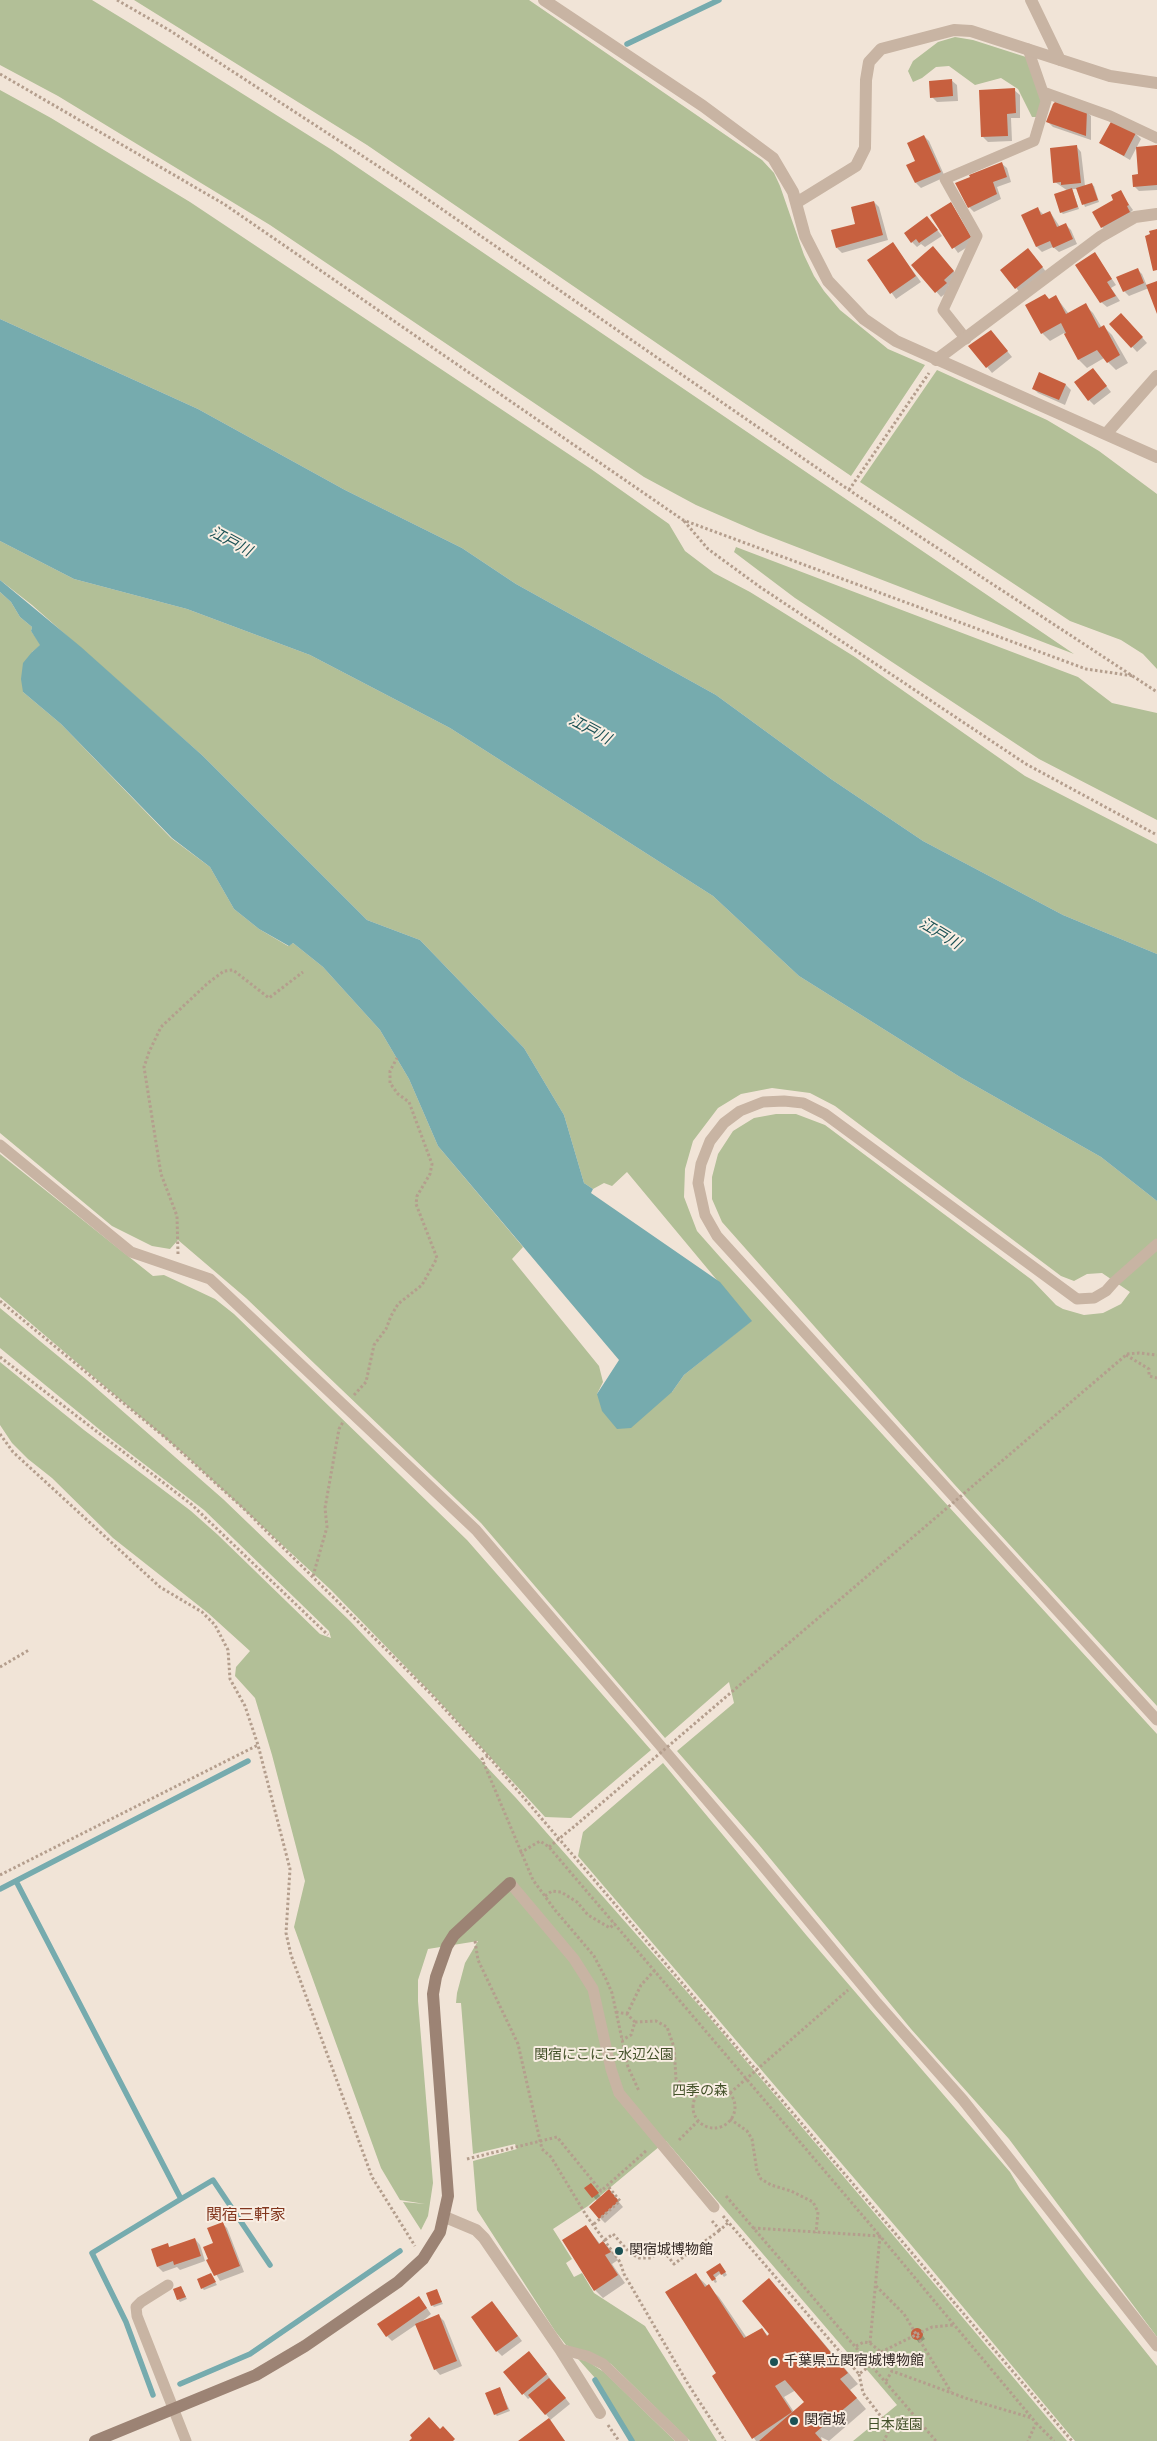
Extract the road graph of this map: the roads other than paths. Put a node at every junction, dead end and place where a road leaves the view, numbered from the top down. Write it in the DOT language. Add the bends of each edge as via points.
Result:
graph roads {
  1 [pos="544,0"];
  2 [pos="1031,0"];
  3 [pos="1028,49"];
  4 [pos="1060,60"];
  5 [pos="1157,83"];
  6 [pos="1043,92"];
  7 [pos="1157,138"];
  8 [pos="796,204"];
  9 [pos="1157,214"];
  10 [pos="966,339"];
  11 [pos="934,365"];
  12 [pos="1157,376"];
  13 [pos="1106,434"];
  14 [pos="1157,457"];
  15 [pos="0,1145"];
  16 [pos="1157,1244"];
  17 [pos="1157,1720"];
  18 [pos="510,1883"];
  19 [pos="714,2207"];
  20 [pos="445,2217"];
  21 [pos="168,2285"];
  22 [pos="1157,2346"];
  23 [pos="560,2349"];
  24 [pos="174,2409"];
  25 [pos="600,2413"];
  26 [pos="95,2441"];
  27 [pos="186,2441"];
  28 [pos="683,2441"];
  1 -- 8 [label="street" via="703,106 774,158"];
  2 -- 4 [label="street"];
  3 -- 4 [label="street"];
  3 -- 6 [label="lane"];
  3 -- 8 [label="street" via="971,30 954,30 880,49 869,62 865,148 856,166"];
  4 -- 5 [label="street" via="1110,76"];
  6 -- 7 [label="lane" via="1110,116"];
  6 -- 10 [label="lane" via="1046,100 1034,142 945,180 977,236 943,310"];
  8 -- 11 [label="street" via="805,236 828,281 864,319"];
  9 -- 10 [label="street" via="1135,217 1100,237"];
  10 -- 11 [label="street"];
  11 -- 13 [label="street"];
  12 -- 13 [label="street"];
  13 -- 14 [label="street"];
  15 -- 22 [label="lane" via="131,1252 210,1280 476,1530 754,1854 858,1981 963,2100"];
  16 -- 17 [label="lane" via="1106,1291 1094,1298 1077,1299 825,1114 803,1103 763,1102 740,1112 724,1123 710,1142 701,1164 698,1184 705,1215 717,1236"];
  18 -- 19 [label="lane" via="574,1959 593,1989 611,2069 620,2093"];
  18 -- 20 [label="street" via="454,1935 436,1977 433,1994 448,2196"];
  20 -- 23 [label="street" via="476,2230 484,2238"];
  20 -- 24 [label="street" via="440,2232 423,2259 398,2282 305,2346 256,2375"];
  21 -- 24 [label="lane" via="136,2307"];
  23 -- 25 [label="street"];
  23 -- 28 [label="lane" via="603,2364"];
  24 -- 26 [label="street"];
  24 -- 27 [label="lane"];
}
